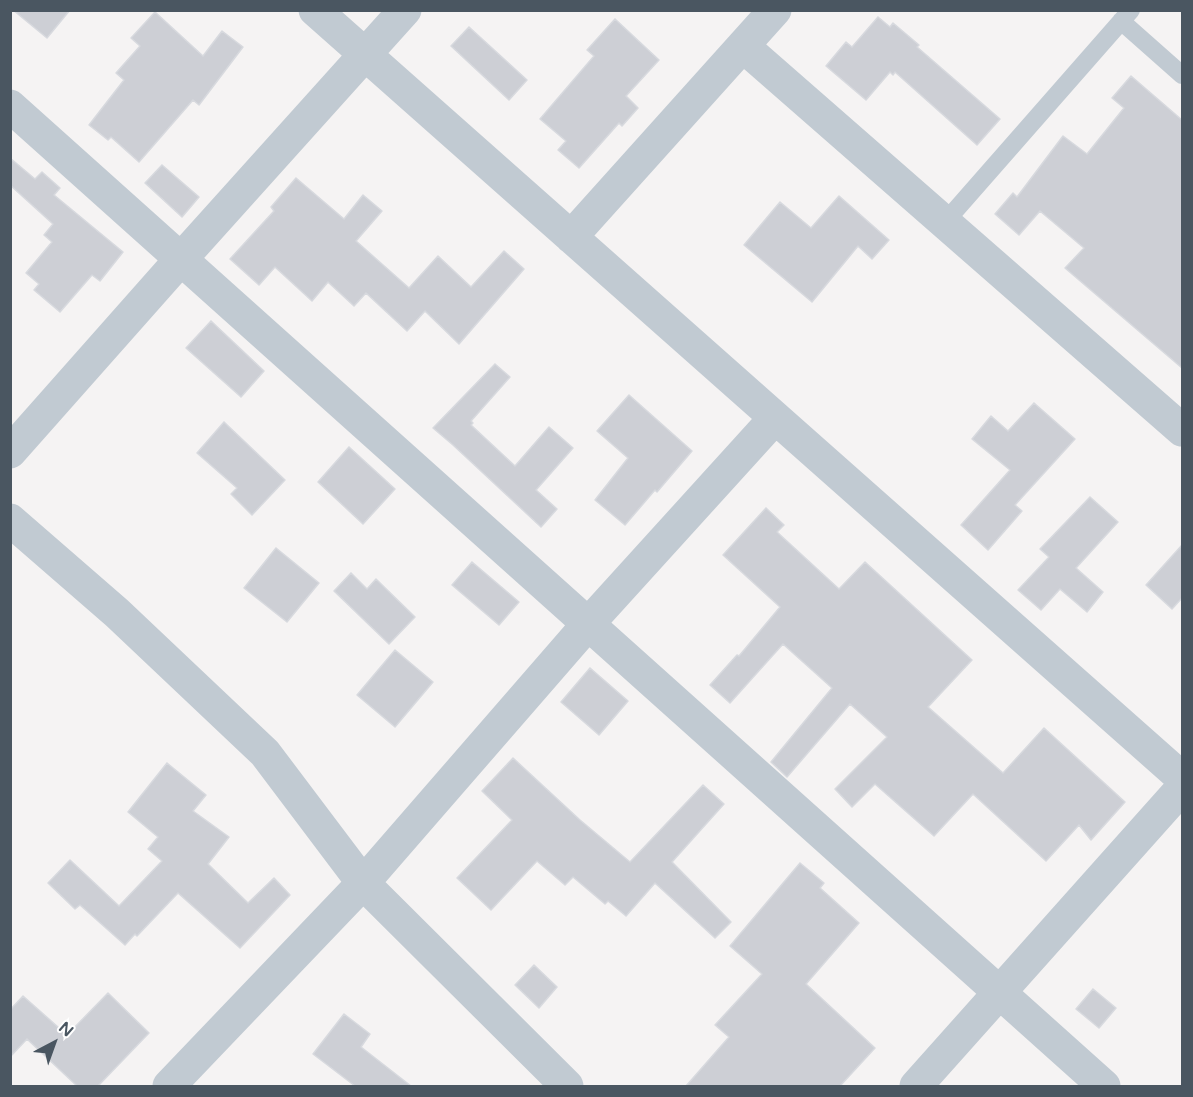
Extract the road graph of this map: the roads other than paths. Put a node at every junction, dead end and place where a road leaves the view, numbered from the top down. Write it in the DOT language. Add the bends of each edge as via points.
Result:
graph roads {
  1 [pos="315,10"];
  2 [pos="405,10"];
  3 [pos="775,10"];
  4 [pos="1126,16"];
  5 [pos="744,47"];
  6 [pos="365,55"];
  7 [pos="1182,75"];
  8 [pos="10,106"];
  9 [pos="945,222"];
  10 [pos="571,237"];
  11 [pos="181,259"];
  12 [pos="775,418"];
  13 [pos="1182,430"];
  14 [pos="10,452"];
  15 [pos="10,520"];
  16 [pos="588,624"];
  17 [pos="1182,778"];
  18 [pos="1182,788"];
  19 [pos="363,883"];
  20 [pos="1000,993"];
  21 [pos="169,1086"];
  22 [pos="567,1086"];
  23 [pos="916,1086"];
  24 [pos="1104,1086"];
  1 -- 6 [label="street"];
  2 -- 6 [label="street"];
  3 -- 5 [label="street"];
  4 -- 7 [label="lane"];
  4 -- 9 [label="lane"];
  5 -- 9 [label="street"];
  5 -- 10 [label="street"];
  6 -- 10 [label="street"];
  6 -- 11 [label="street"];
  8 -- 11 [label="street"];
  9 -- 13 [label="street"];
  10 -- 12 [label="street"];
  11 -- 14 [label="street"];
  11 -- 16 [label="street"];
  12 -- 16 [label="street"];
  12 -- 17 [label="street"];
  15 -- 19 [label="street" via="117,613 265,753"];
  16 -- 19 [label="street"];
  16 -- 20 [label="street"];
  18 -- 20 [label="street"];
  19 -- 21 [label="street"];
  19 -- 22 [label="street"];
  20 -- 23 [label="street"];
  20 -- 24 [label="street"];
}
